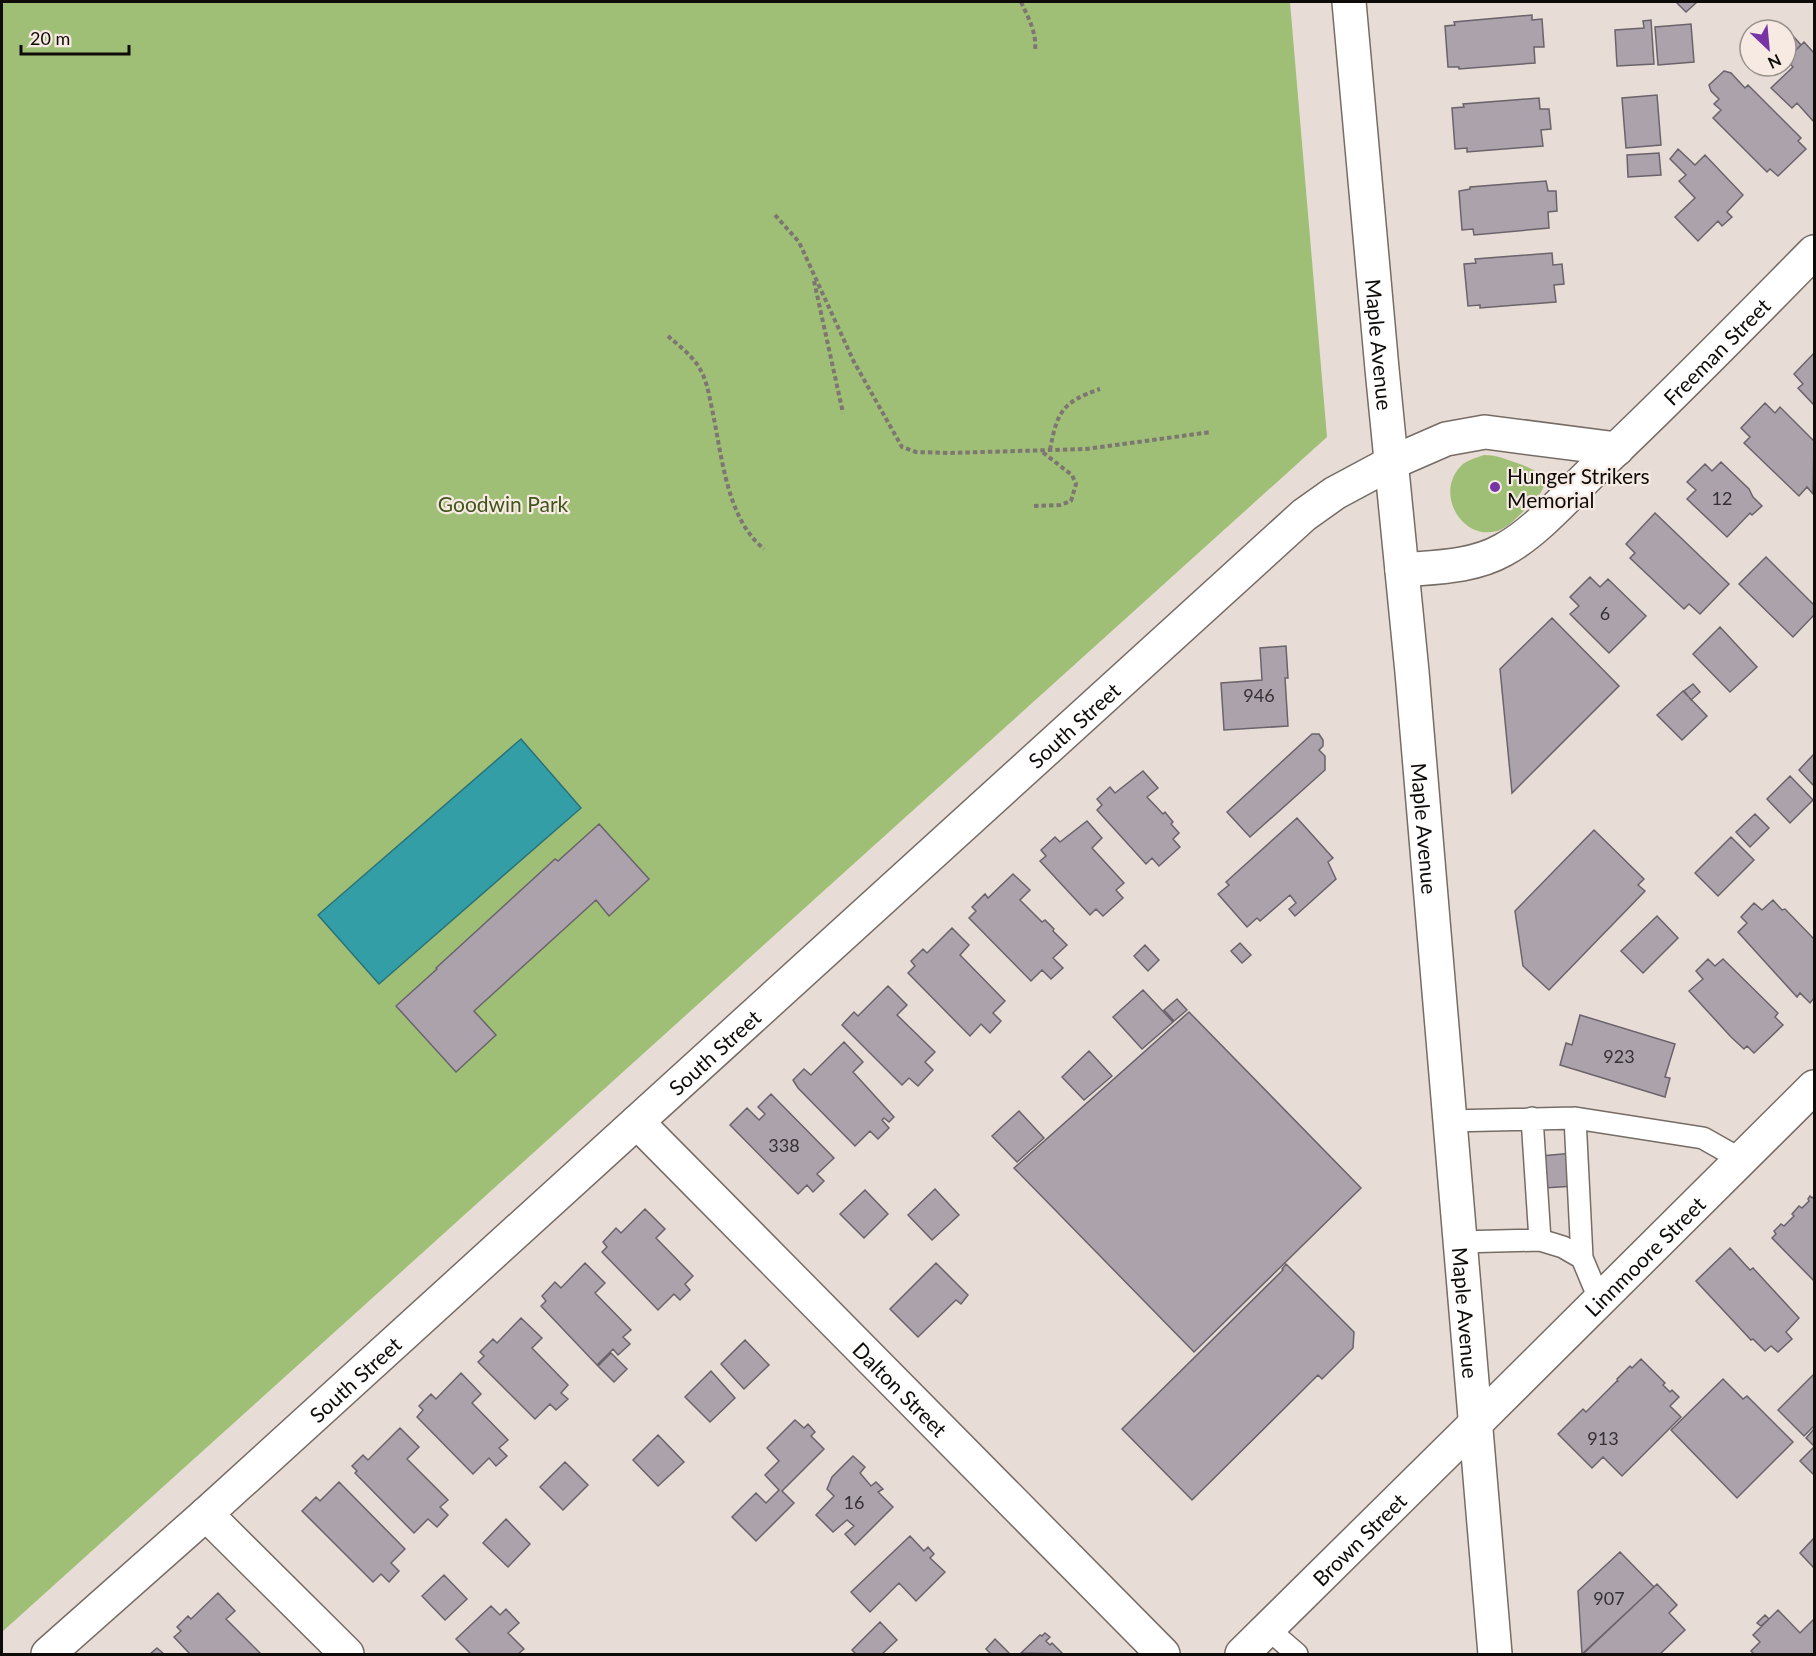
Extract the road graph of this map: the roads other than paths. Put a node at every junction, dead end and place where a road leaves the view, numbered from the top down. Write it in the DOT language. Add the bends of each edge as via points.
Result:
graph roads {
  1 [pos="1349,2"];
  2 [pos="1815,252"];
  3 [pos="1617,449"];
  4 [pos="1391,463"];
  5 [pos="1402,570"];
  6 [pos="1815,1087"];
  7 [pos="1532,1118"];
  8 [pos="1575,1118"];
  9 [pos="1449,1121"];
  10 [pos="637,1122"];
  11 [pos="1742,1160"];
  12 [pos="1540,1240"];
  13 [pos="1459,1242"];
  14 [pos="1582,1258"];
  15 [pos="1600,1300"];
  16 [pos="1474,1425"];
  17 [pos="206,1514"];
  18 [pos="1268,1629"];
  19 [pos="48,1654"];
  20 [pos="347,1654"];
  21 [pos="1163,1654"];
  22 [pos="1242,1654"];
  23 [pos="1297,1654"];
  24 [pos="1495,1654"];
  1 -- 4 [label="street, Maple Avenue"];
  2 -- 3 [label="street, Freeman Street"];
  3 -- 4 [label="street" via="1485,432 1446,439"];
  3 -- 5 [label="street, Freeman Street" via="1531,530 1504,550 1482,560"];
  4 -- 5 [label="street, Maple Avenue"];
  4 -- 10 [label="street, South Street" via="1304,515"];
  5 -- 9 [label="street, Maple Avenue"];
  6 -- 11 [label="street, Linnmoore Street"];
  7 -- 8 [label="lane"];
  7 -- 9 [label="lane"];
  7 -- 12 [label="lane"];
  8 -- 11 [label="lane" via="1703,1138"];
  8 -- 14 [label="lane"];
  9 -- 13 [label="street, Maple Avenue"];
  10 -- 17 [label="street, South Street"];
  10 -- 21 [label="street, Dalton Street"];
  11 -- 15 [label="street, Linnmoore Street"];
  12 -- 13 [label="lane"];
  12 -- 14 [label="lane"];
  13 -- 16 [label="street, Maple Avenue"];
  14 -- 15 [label="lane"];
  15 -- 16 [label="street, Linnmoore Street"];
  16 -- 18 [label="street, Brown Street"];
  16 -- 24 [label="street, Maple Avenue"];
  17 -- 19 [label="street, South Street"];
  17 -- 20 [label="street"];
  18 -- 22 [label="street, Brown Street"];
  18 -- 23 [label="lane"];
}
